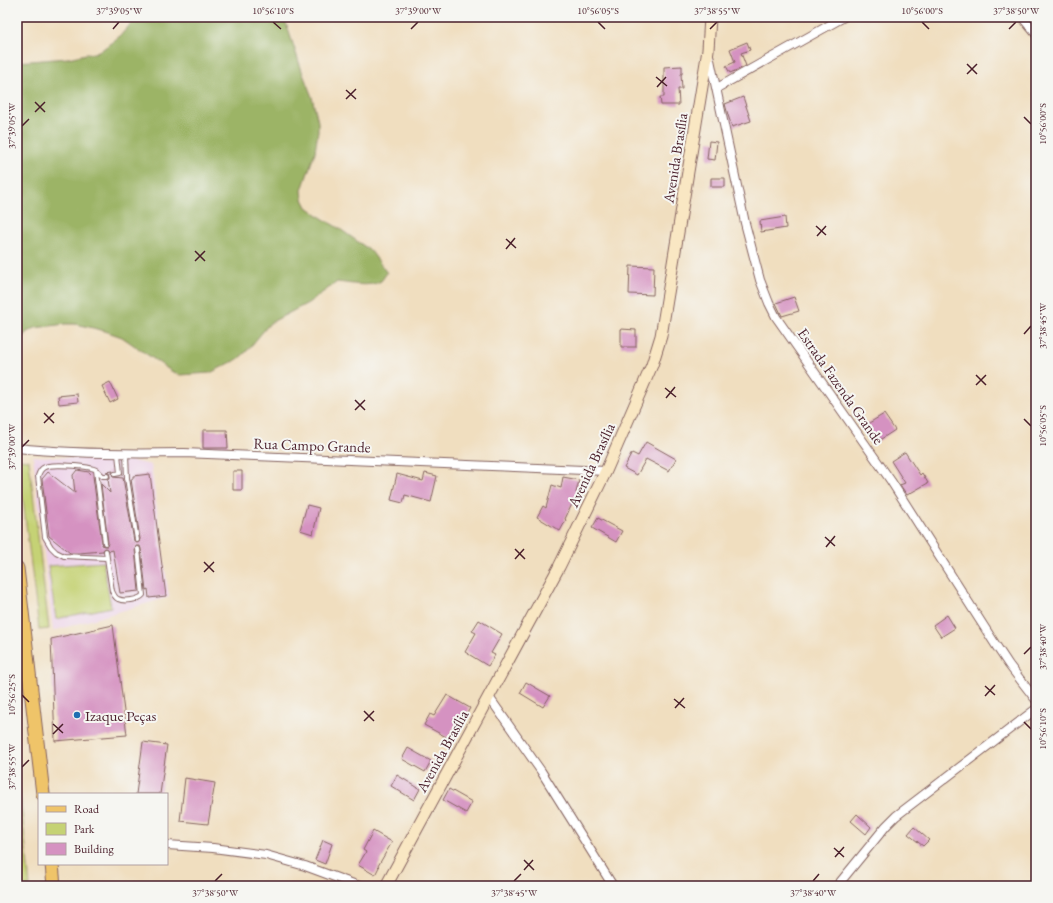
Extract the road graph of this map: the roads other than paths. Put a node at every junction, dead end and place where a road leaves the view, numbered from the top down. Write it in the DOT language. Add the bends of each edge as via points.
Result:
graph roads {
  1 [pos="710,17"];
  2 [pos="844,17"];
  3 [pos="1022,17"];
  4 [pos="1036,34"];
  5 [pos="708,50"];
  6 [pos="717,88"];
  7 [pos="17,448"];
  8 [pos="122,453"];
  9 [pos="96,470"];
  10 [pos="606,471"];
  11 [pos="115,474"];
  12 [pos="106,476"];
  13 [pos="137,540"];
  14 [pos="105,543"];
  15 [pos="138,549"];
  16 [pos="106,551"];
  17 [pos="107,558"];
  18 [pos="17,568"];
  19 [pos="489,697"];
  20 [pos="1036,700"];
  21 [pos="1036,709"];
  22 [pos="43,793"];
  23 [pos="168,845"];
  24 [pos="52,865"];
  25 [pos="54,886"];
  26 [pos="359,886"];
  27 [pos="386,886"];
  28 [pos="613,886"];
  29 [pos="838,886"];
  1 -- 5 [label="main road, Avenida Brasília"];
  2 -- 6 [label="street"];
  3 -- 4 [label="street"];
  5 -- 6 [label="street, Estrada Fazenda Grande"];
  5 -- 10 [label="main road, Avenida Brasília" via="661,336 652,365"];
  6 -- 20 [label="street, Estrada Fazenda Grande" via="745,223 758,273 776,317 891,481 997,647"];
  7 -- 8 [label="street, Rua Campo Grande"];
  8 -- 10 [label="street, Rua Campo Grande" via="184,453"];
  8 -- 11 [label="lane" via="120,473"];
  8 -- 13 [label="lane"];
  9 -- 12 [label="lane"];
  9 -- 14 [label="lane"];
  9 -- 17 [label="lane" via="78,466 49,466 39,471 45,537 51,547 64,556"];
  10 -- 19 [label="main road, Avenida Brasília" via="559,567"];
  15 -- 17 [label="lane" via="143,592 140,598 125,601 114,596"];
  16 -- 17 [label="lane"];
  18 -- 22 [label="main road"];
  19 -- 27 [label="main road, Avenida Brasília"];
  19 -- 28 [label="street" via="541,772"];
  21 -- 29 [label="street" via="896,816"];
  23 -- 26 [label="street" via="266,855"];
  24 -- 25 [label="main road"];
}
